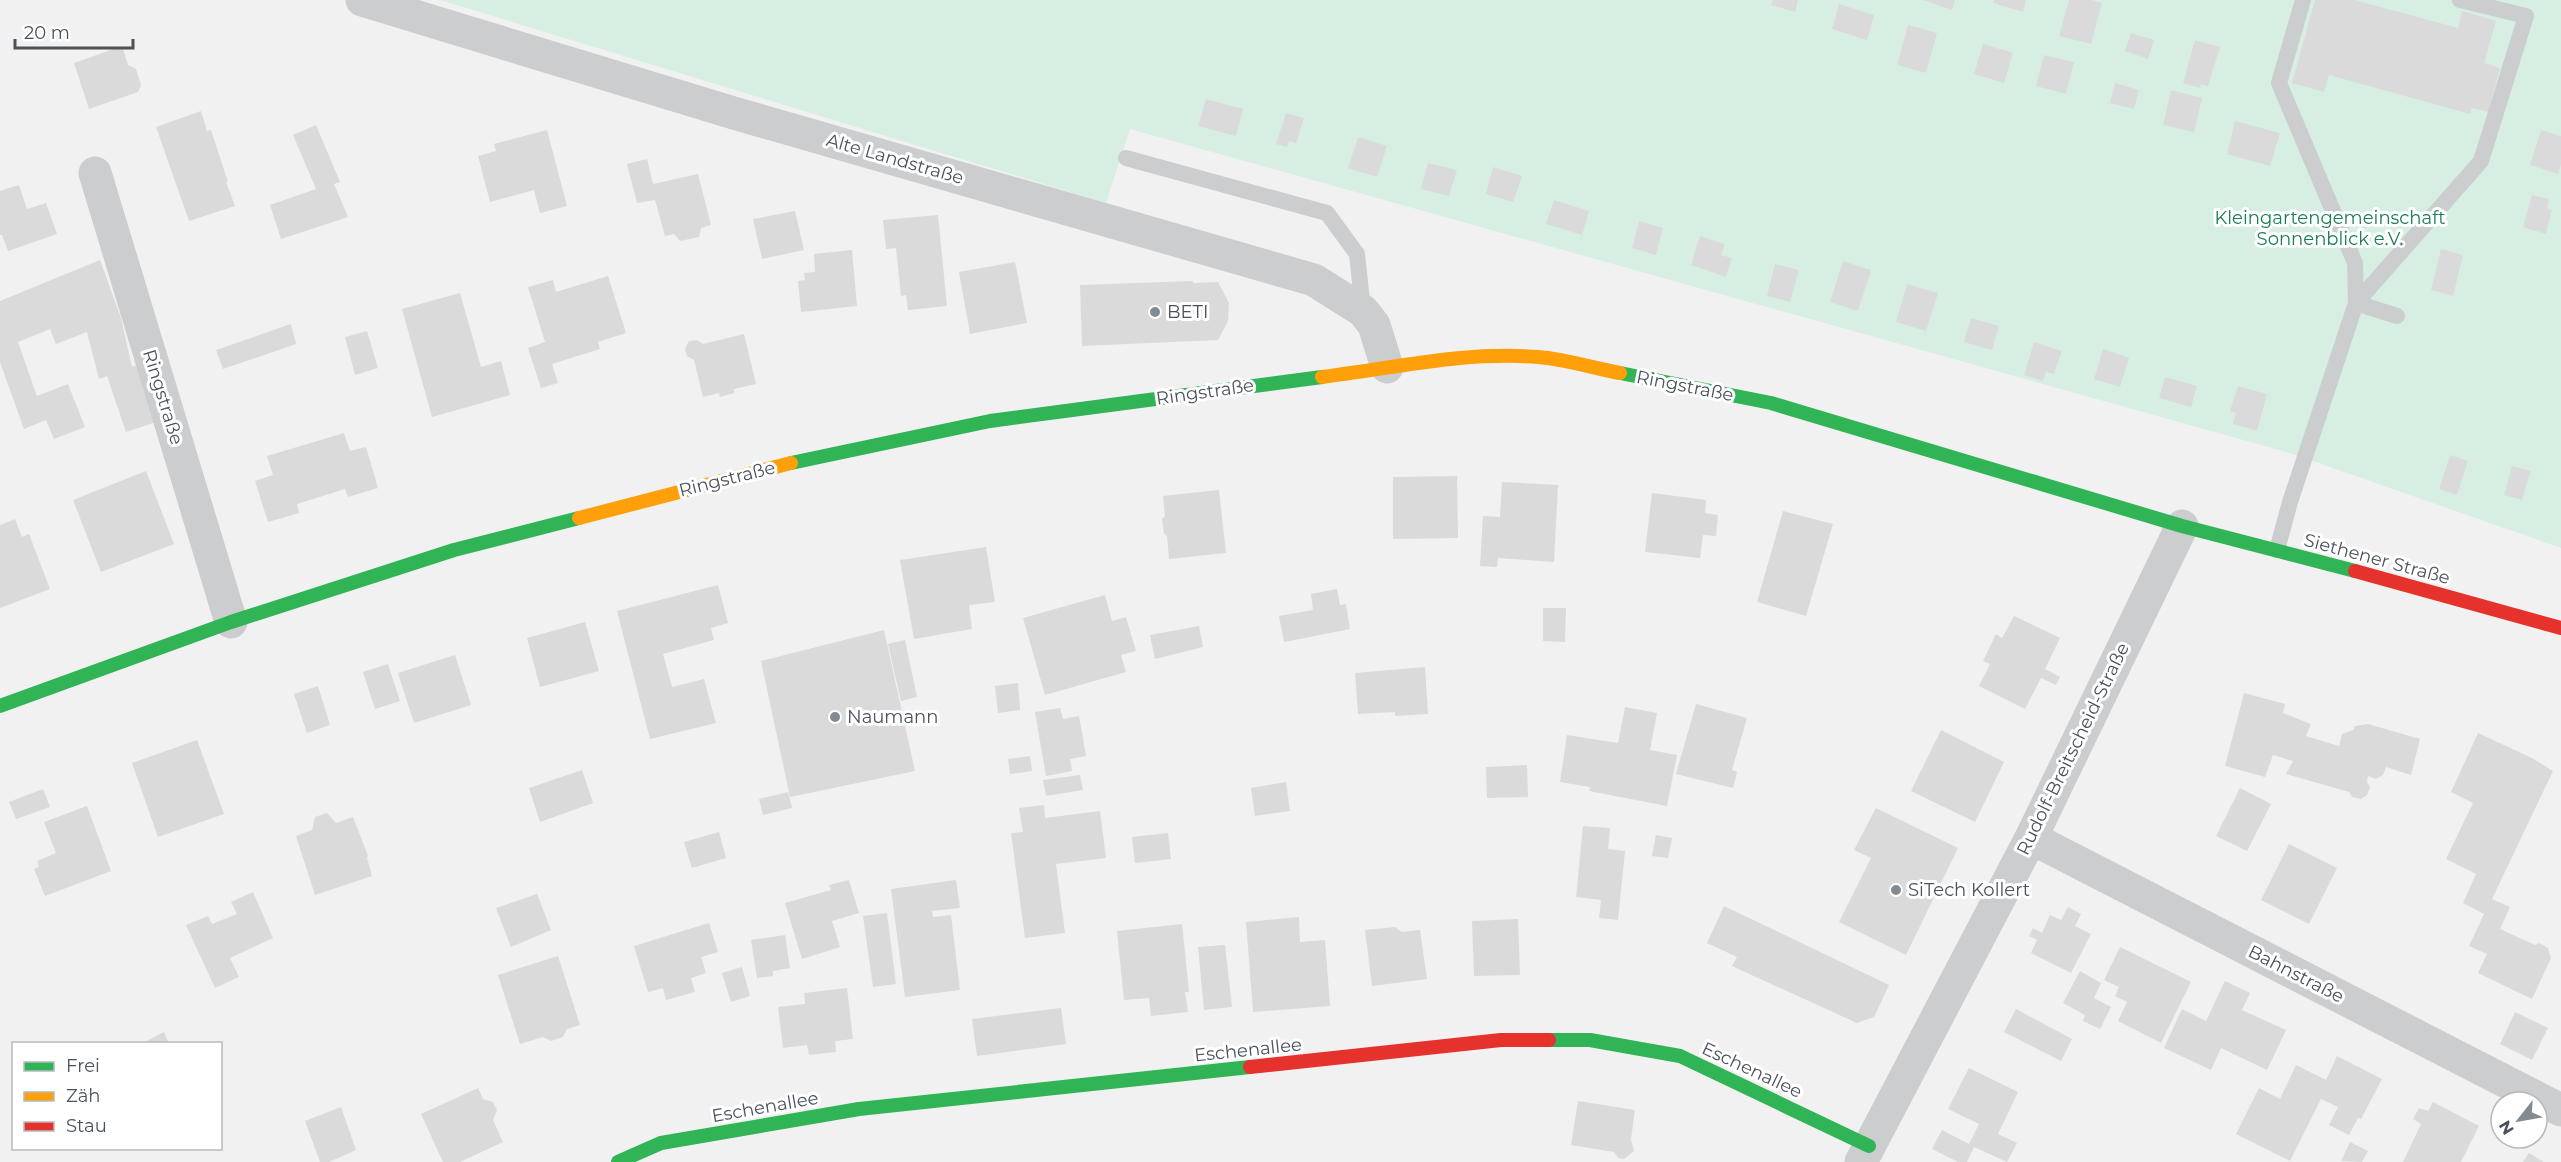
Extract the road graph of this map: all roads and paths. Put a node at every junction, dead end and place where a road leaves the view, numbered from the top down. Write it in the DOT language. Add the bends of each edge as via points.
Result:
graph roads {
  1 [pos="362,0"];
  2 [pos="2303,0"];
  3 [pos="2460,0"];
  4 [pos="1126,158"];
  5 [pos="95,173"];
  6 [pos="2356,303"];
  7 [pos="1363,311"];
  8 [pos="2397,316"];
  9 [pos="1387,367"];
  10 [pos="2182,526"];
  11 [pos="2277,550"];
  12 [pos="231,622"];
  13 [pos="2561,628"];
  14 [pos="0,706"];
  15 [pos="2031,838"];
  16 [pos="2561,1110"];
  17 [pos="1865,1154"];
  18 [pos="618,1162"];
  1 -- 7 [label="street, Alte Landstraße" via="737,114 1314,280"];
  2 -- 6 [label="lane" via="2279,83 2355,263"];
  3 -- 6 [label="lane" via="2526,16 2481,161"];
  4 -- 7 [label="lane" via="1327,213 1357,254"];
  5 -- 12 [label="street, Ringstraße"];
  6 -- 8 [label="lane"];
  6 -- 11 [label="lane"];
  7 -- 9 [label="street, Alte Landstraße" via="1374,325"];
  9 -- 10 [label="main road, Ringstraße" via="1422,361 1539,357 1771,403"];
  9 -- 12 [label="main road, Ringstraße" via="990,421 902,437 454,550"];
  10 -- 11 [label="main road, Siethener Straße"];
  10 -- 15 [label="street, Rudolf-Breitscheid-Straße"];
  11 -- 13 [label="main road, Siethener Straße"];
  12 -- 14 [label="main road, Ringstraße"];
  15 -- 16 [label="street, Bahnstraße"];
  15 -- 17 [label="street, Rudolf-Breitscheid-Straße"];
  17 -- 18 [label="main road, Eschenallee" via="1680,1056 1590,1040 1501,1040 859,1108 661,1143"];
}
